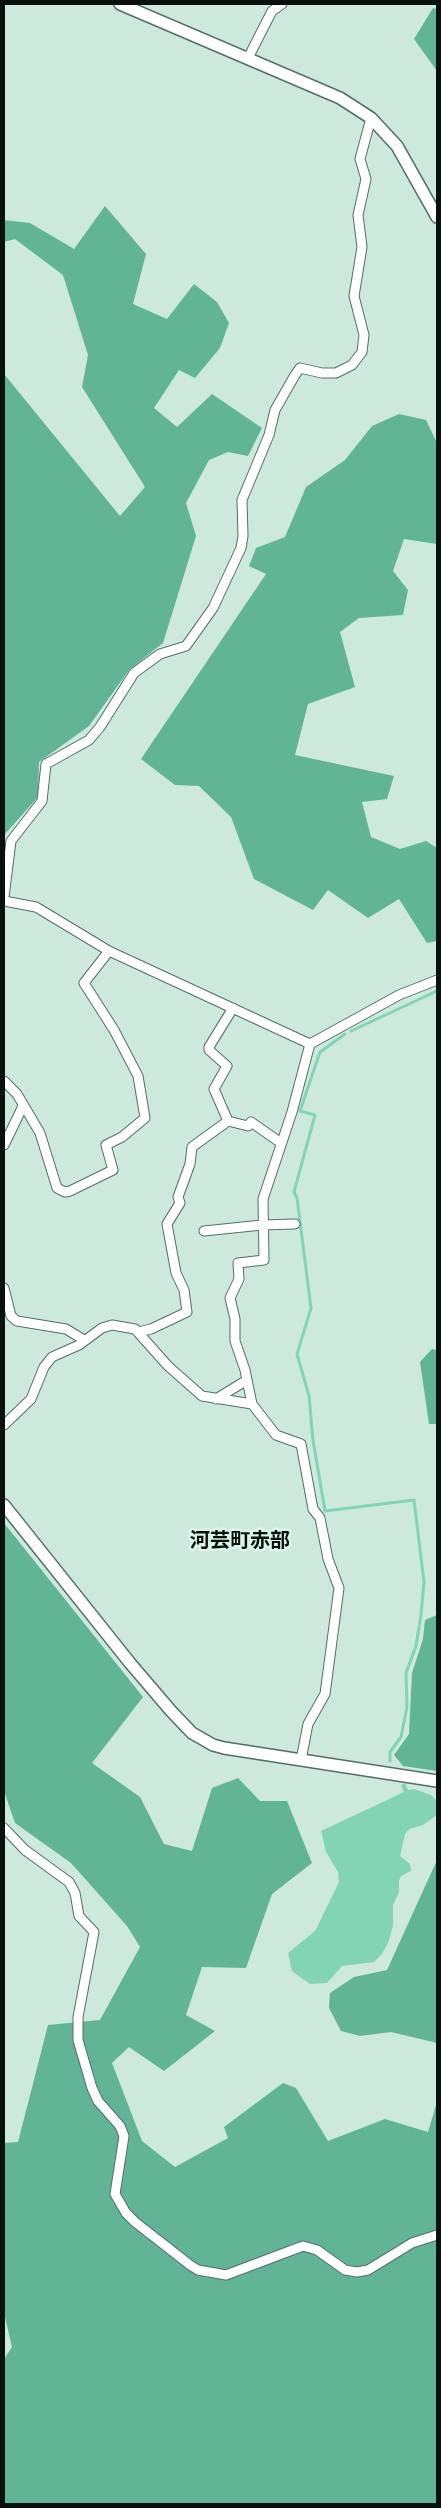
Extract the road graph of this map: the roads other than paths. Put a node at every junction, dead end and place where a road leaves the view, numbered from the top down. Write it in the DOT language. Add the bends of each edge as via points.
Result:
graph roads {
  1 [pos="282,4"];
  2 [pos="127,5"];
  3 [pos="248,58"];
  4 [pos="371,118"];
  5 [pos="437,217"];
  6 [pos="4,897"];
  7 [pos="4,902"];
  8 [pos="109,951"];
  9 [pos="437,980"];
  10 [pos="233,1008"];
  11 [pos="310,1044"];
  12 [pos="4,1081"];
  13 [pos="23,1106"];
  14 [pos="228,1120"];
  15 [pos="281,1143"];
  16 [pos="4,1145"];
  17 [pos="295,1224"];
  18 [pos="262,1225"];
  19 [pos="204,1230"];
  20 [pos="4,1288"];
  21 [pos="138,1332"];
  22 [pos="84,1340"];
  23 [pos="247,1380"];
  24 [pos="216,1399"];
  25 [pos="252,1404"];
  26 [pos="4,1425"];
  27 [pos="4,1505"];
  28 [pos="301,1760"];
  29 [pos="437,1781"];
  30 [pos="4,1828"];
  31 [pos="437,2235"];
  1 -- 3 [label="street" via="272,11"];
  2 -- 3 [label="street"];
  3 -- 4 [label="street" via="340,98"];
  4 -- 5 [label="street" via="397,146"];
  4 -- 6 [label="street" via="360,158 366,179 358,214 362,247 354,296 364,335 362,352 352,365 336,373 300,368 295,375 275,410 269,435 242,500 240,548 213,608 186,646 160,654 134,673 94,735 46,764 42,800 11,841"];
  7 -- 8 [label="street" via="36,906"];
  8 -- 10 [label="street"];
  8 -- 13 [label="street" via="84,982 138,1076 144,1118 122,1137 106,1145 113,1170 65,1192 54,1184 40,1133"];
  9 -- 11 [label="street" via="399,995"];
  10 -- 11 [label="street"];
  10 -- 14 [label="street" via="209,1047 227,1066 214,1089"];
  11 -- 15 [label="street"];
  12 -- 13 [label="street" via="14,1090"];
  13 -- 16 [label="street"];
  14 -- 15 [label="street" via="248,1126 251,1122"];
  14 -- 21 [label="street" via="192,1147 190,1164 178,1197 180,1203 167,1224 187,1312"];
  15 -- 18 [label="street" via="264,1199"];
  17 -- 18 [label="street"];
  18 -- 19 [label="street"];
  18 -- 23 [label="street" via="264,1260 238,1263 239,1279 230,1298 235,1319 235,1341"];
  20 -- 22 [label="street" via="11,1316 17,1321 66,1329"];
  21 -- 22 [label="street" via="112,1325"];
  21 -- 24 [label="street" via="191,1387 202,1396"];
  22 -- 26 [label="street" via="79,1346 52,1357 44,1367 31,1399"];
  23 -- 24 [label="street"];
  23 -- 25 [label="street"];
  24 -- 25 [label="street"];
  25 -- 28 [label="street" via="276,1435 301,1444 313,1509 320,1518 328,1559 339,1588 325,1694 308,1724"];
  27 -- 28 [label="street" via="192,1733 224,1748"];
  28 -- 29 [label="street"];
  30 -- 31 [label="street" via="25,1850 66,1877 75,1892 79,1916 94,1932 78,2017 78,2040 98,2101 120,2126 124,2136 116,2194 135,2222 198,2270 226,2276 303,2246 317,2250 345,2270 368,2270 412,2243"];
}
